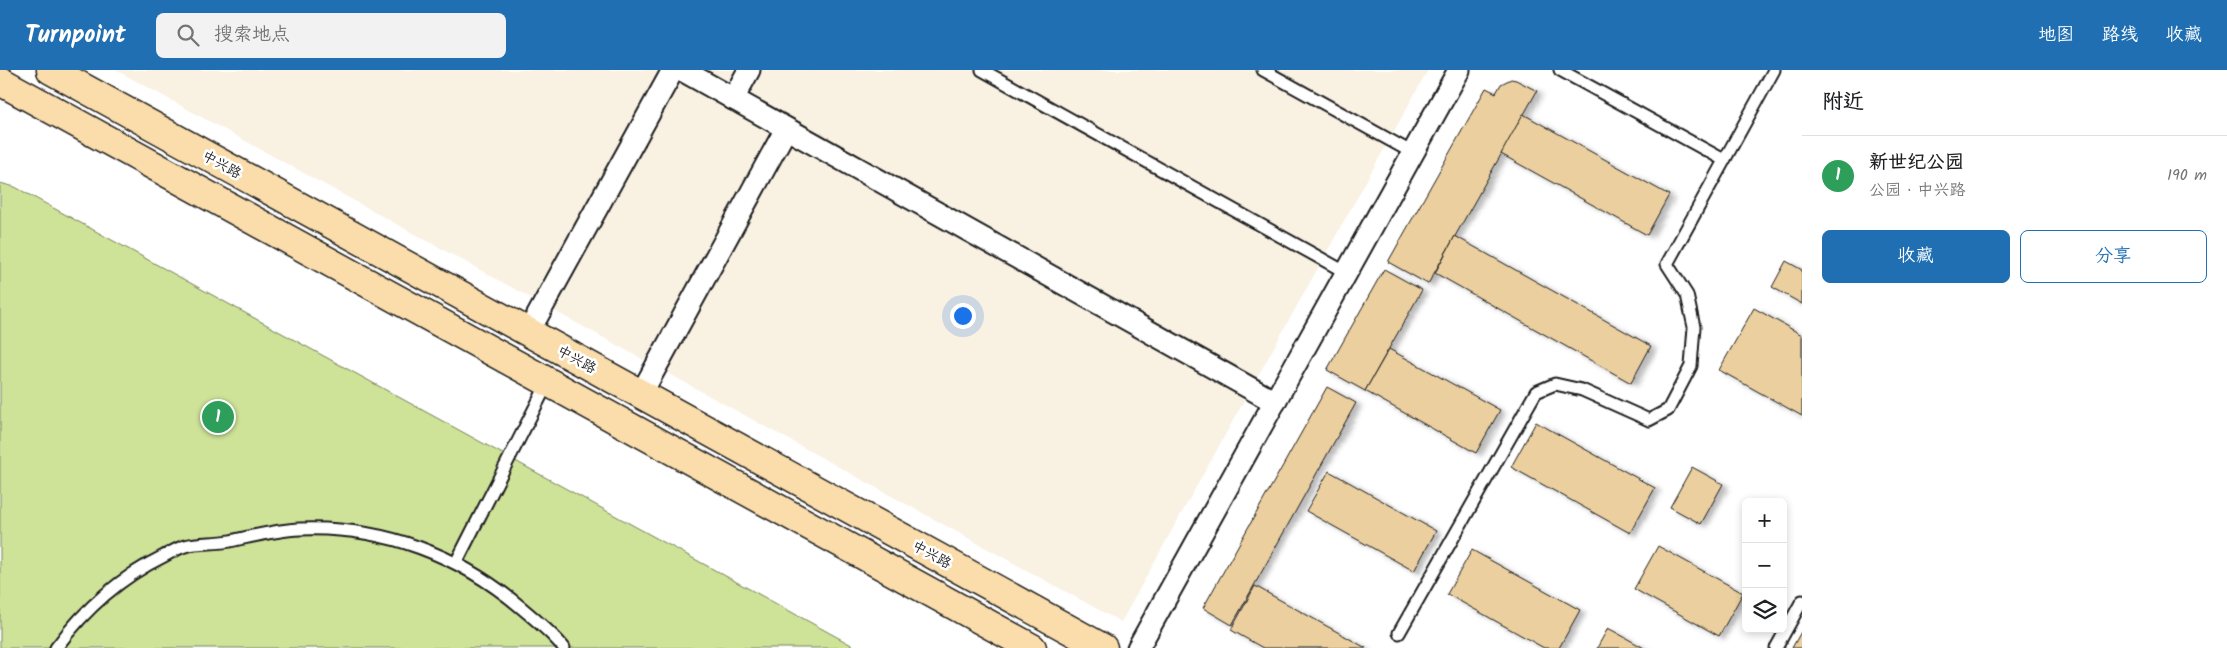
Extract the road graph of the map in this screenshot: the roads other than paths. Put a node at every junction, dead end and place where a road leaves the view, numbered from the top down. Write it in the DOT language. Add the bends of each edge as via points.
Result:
graph roads {
  1 [pos="50,70"];
  2 [pos="673,70"];
  3 [pos="682,70"];
  4 [pos="748,70"];
  5 [pos="982,70"];
  6 [pos="1264,70"];
  7 [pos="1459,70"];
  8 [pos="1560,70"];
  9 [pos="1774,70"];
  10 [pos="0,81"];
  11 [pos="732,99"];
  12 [pos="786,128"];
  13 [pos="1413,153"];
  14 [pos="1724,160"];
  15 [pos="1346,273"];
  16 [pos="528,333"];
  17 [pos="548,382"];
  18 [pos="640,394"];
  19 [pos="1275,402"];
  20 [pos="456,563"];
  21 [pos="1802,601"];
  22 [pos="1399,633"];
  23 [pos="56,648"];
  24 [pos="564,648"];
  25 [pos="1032,648"];
  26 [pos="1103,648"];
  27 [pos="1138,648"];
  28 [pos="1776,648"];
  1 -- 16 [label="main road, 中兴路"];
  2 -- 16 [label="street"];
  3 -- 11 [label="street"];
  4 -- 11 [label="street"];
  5 -- 15 [label="lane"];
  6 -- 13 [label="lane"];
  7 -- 13 [label="street"];
  8 -- 14 [label="lane"];
  9 -- 14 [label="lane"];
  10 -- 17 [label="main road"];
  11 -- 12 [label="street"];
  12 -- 18 [label="street"];
  12 -- 19 [label="street"];
  13 -- 15 [label="street"];
  14 -- 22 [label="lane" via="1667,264 1688,295 1694,327 1691,366 1668,410 1649,420 1573,388 1555,384 1536,392"];
  15 -- 19 [label="street"];
  16 -- 18 [label="main road, 中兴路"];
  17 -- 20 [label="lane"];
  17 -- 25 [label="main road"];
  18 -- 26 [label="main road, 中兴路"];
  19 -- 27 [label="street"];
  20 -- 23 [label="lane" via="406,542 335,529 264,533 184,546 121,581 94,604"];
  20 -- 24 [label="lane" via="502,592"];
  21 -- 28 [label="lane"];
}
